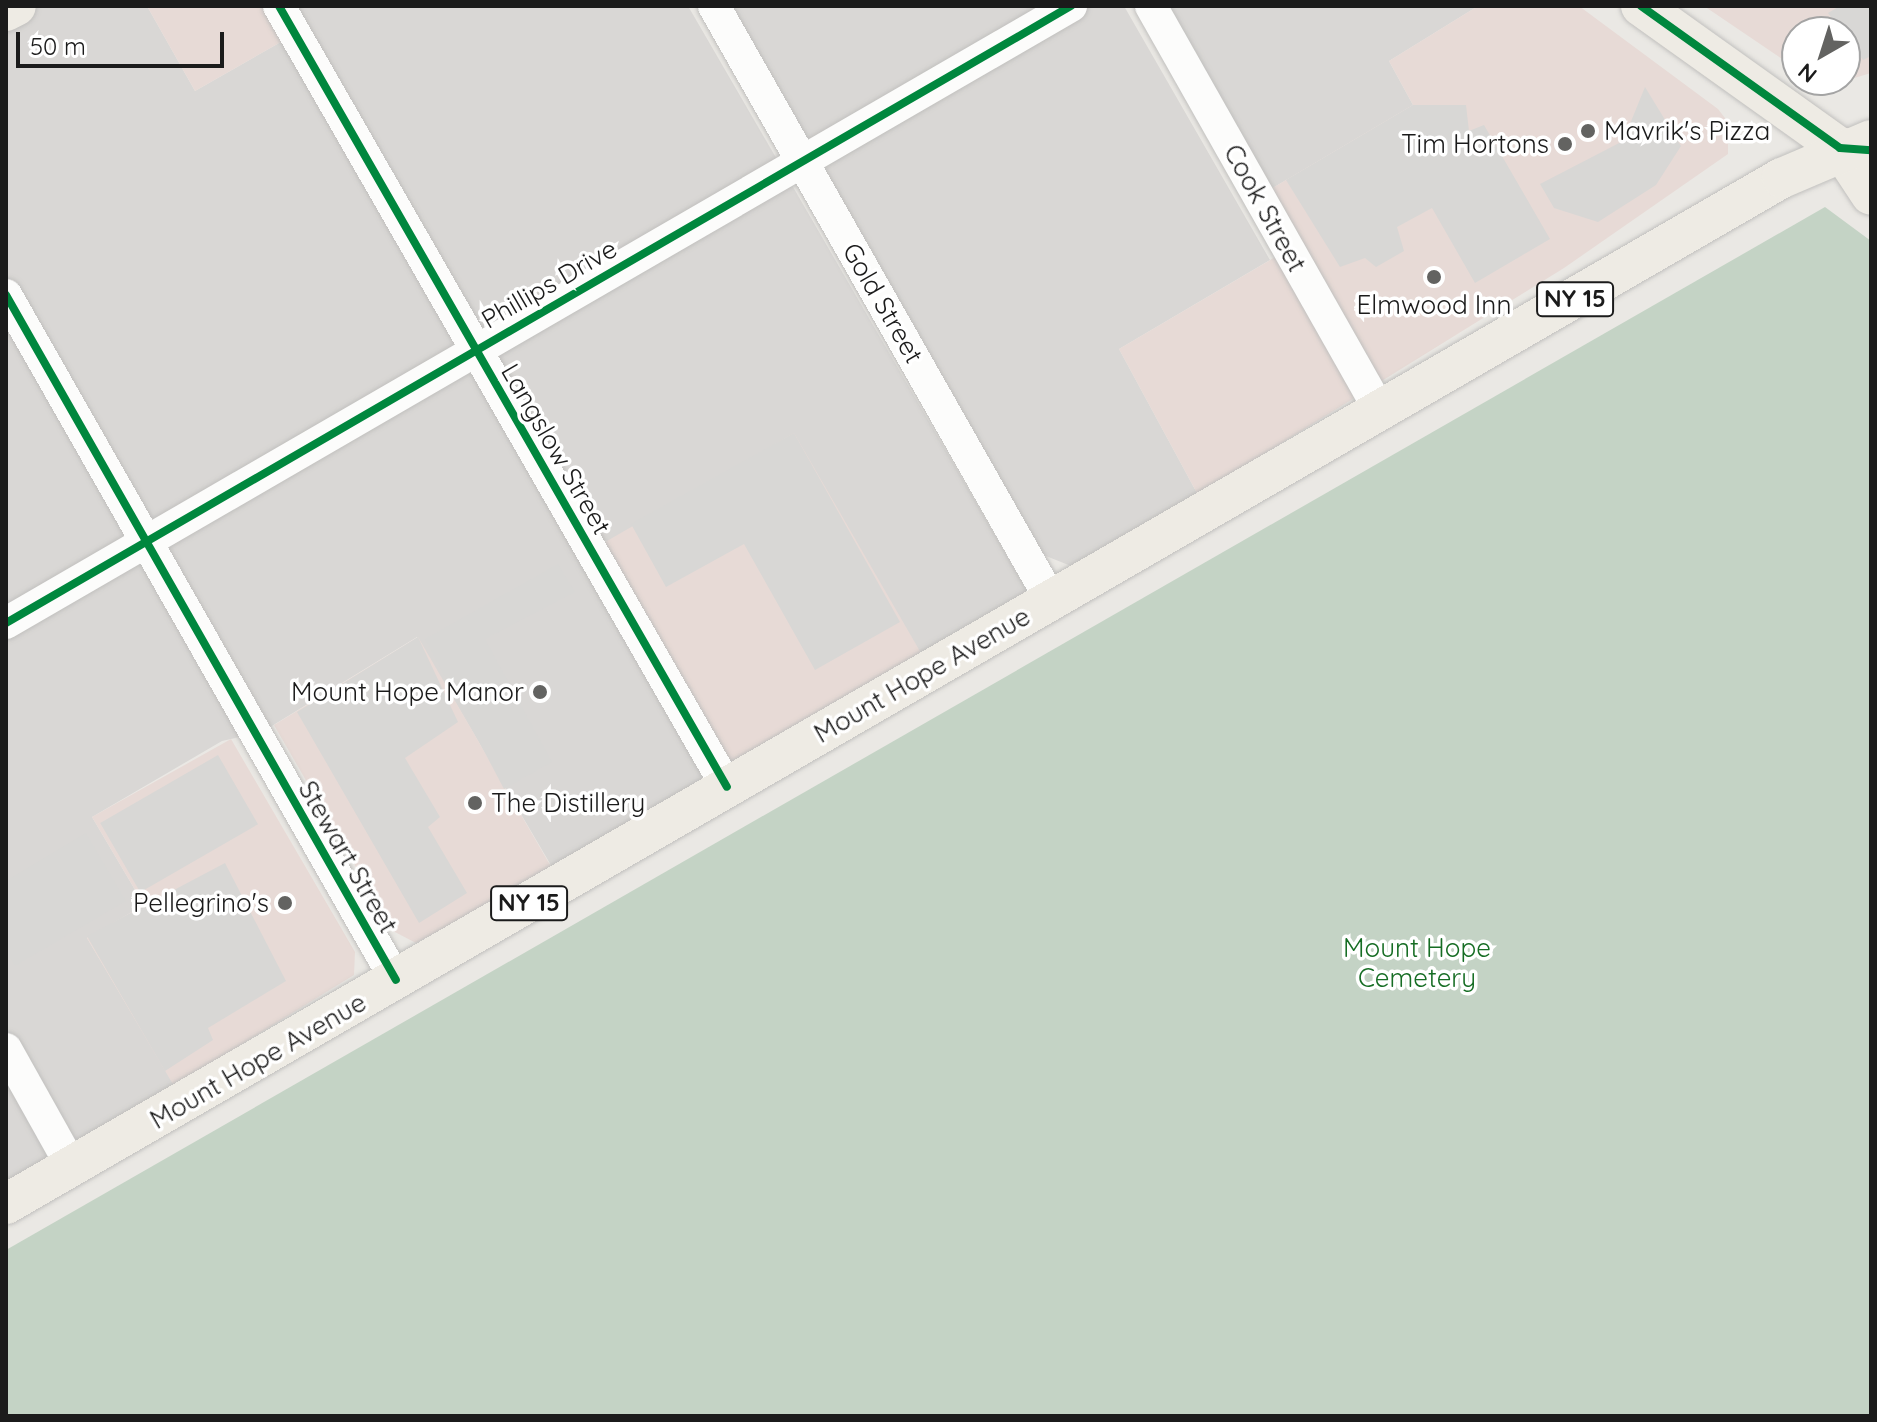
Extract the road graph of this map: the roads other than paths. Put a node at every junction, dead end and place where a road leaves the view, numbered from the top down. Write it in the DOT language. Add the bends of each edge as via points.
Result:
graph roads {
  1 [pos="16,6"];
  2 [pos="279,6"];
  3 [pos="714,6"];
  4 [pos="1071,6"];
  5 [pos="1151,6"];
  6 [pos="1641,6"];
  7 [pos="6,11"];
  8 [pos="1871,113"];
  9 [pos="1861,146"];
  10 [pos="802,160"];
  11 [pos="1871,195"];
  12 [pos="6,295"];
  13 [pos="475,350"];
  14 [pos="1379,409"];
  15 [pos="144,543"];
  16 [pos="1051,600"];
  17 [pos="6,623"];
  18 [pos="727,787"];
  19 [pos="396,980"];
  20 [pos="6,1049"];
  21 [pos="73,1169"];
  22 [pos="6,1204"];
  1 -- 7 [label="main road"];
  2 -- 13 [label="street, Langslow Street"];
  3 -- 10 [label="street, Gold Street"];
  4 -- 10 [label="street, Phillips Drive"];
  5 -- 14 [label="street, Cook Street"];
  6 -- 9 [label="main road"];
  8 -- 9 [label="main road, Mount Hope Avenue / NY 15"];
  9 -- 11 [label="main road"];
  9 -- 14 [label="main road, Mount Hope Avenue / NY 15"];
  10 -- 13 [label="street, Phillips Drive"];
  10 -- 16 [label="street, Gold Street"];
  12 -- 15 [label="street, Stewart Street"];
  13 -- 15 [label="street, Phillips Drive"];
  13 -- 18 [label="street, Langslow Street"];
  14 -- 16 [label="main road, Mount Hope Avenue / NY 15"];
  15 -- 17 [label="street, Phillips Drive"];
  15 -- 19 [label="street, Stewart Street"];
  16 -- 18 [label="main road, Mount Hope Avenue / NY 15"];
  18 -- 19 [label="main road, Mount Hope Avenue / NY 15"];
  19 -- 21 [label="main road, Mount Hope Avenue / NY 15"];
  20 -- 21 [label="street"];
  21 -- 22 [label="main road, Mount Hope Avenue / NY 15"];
}
